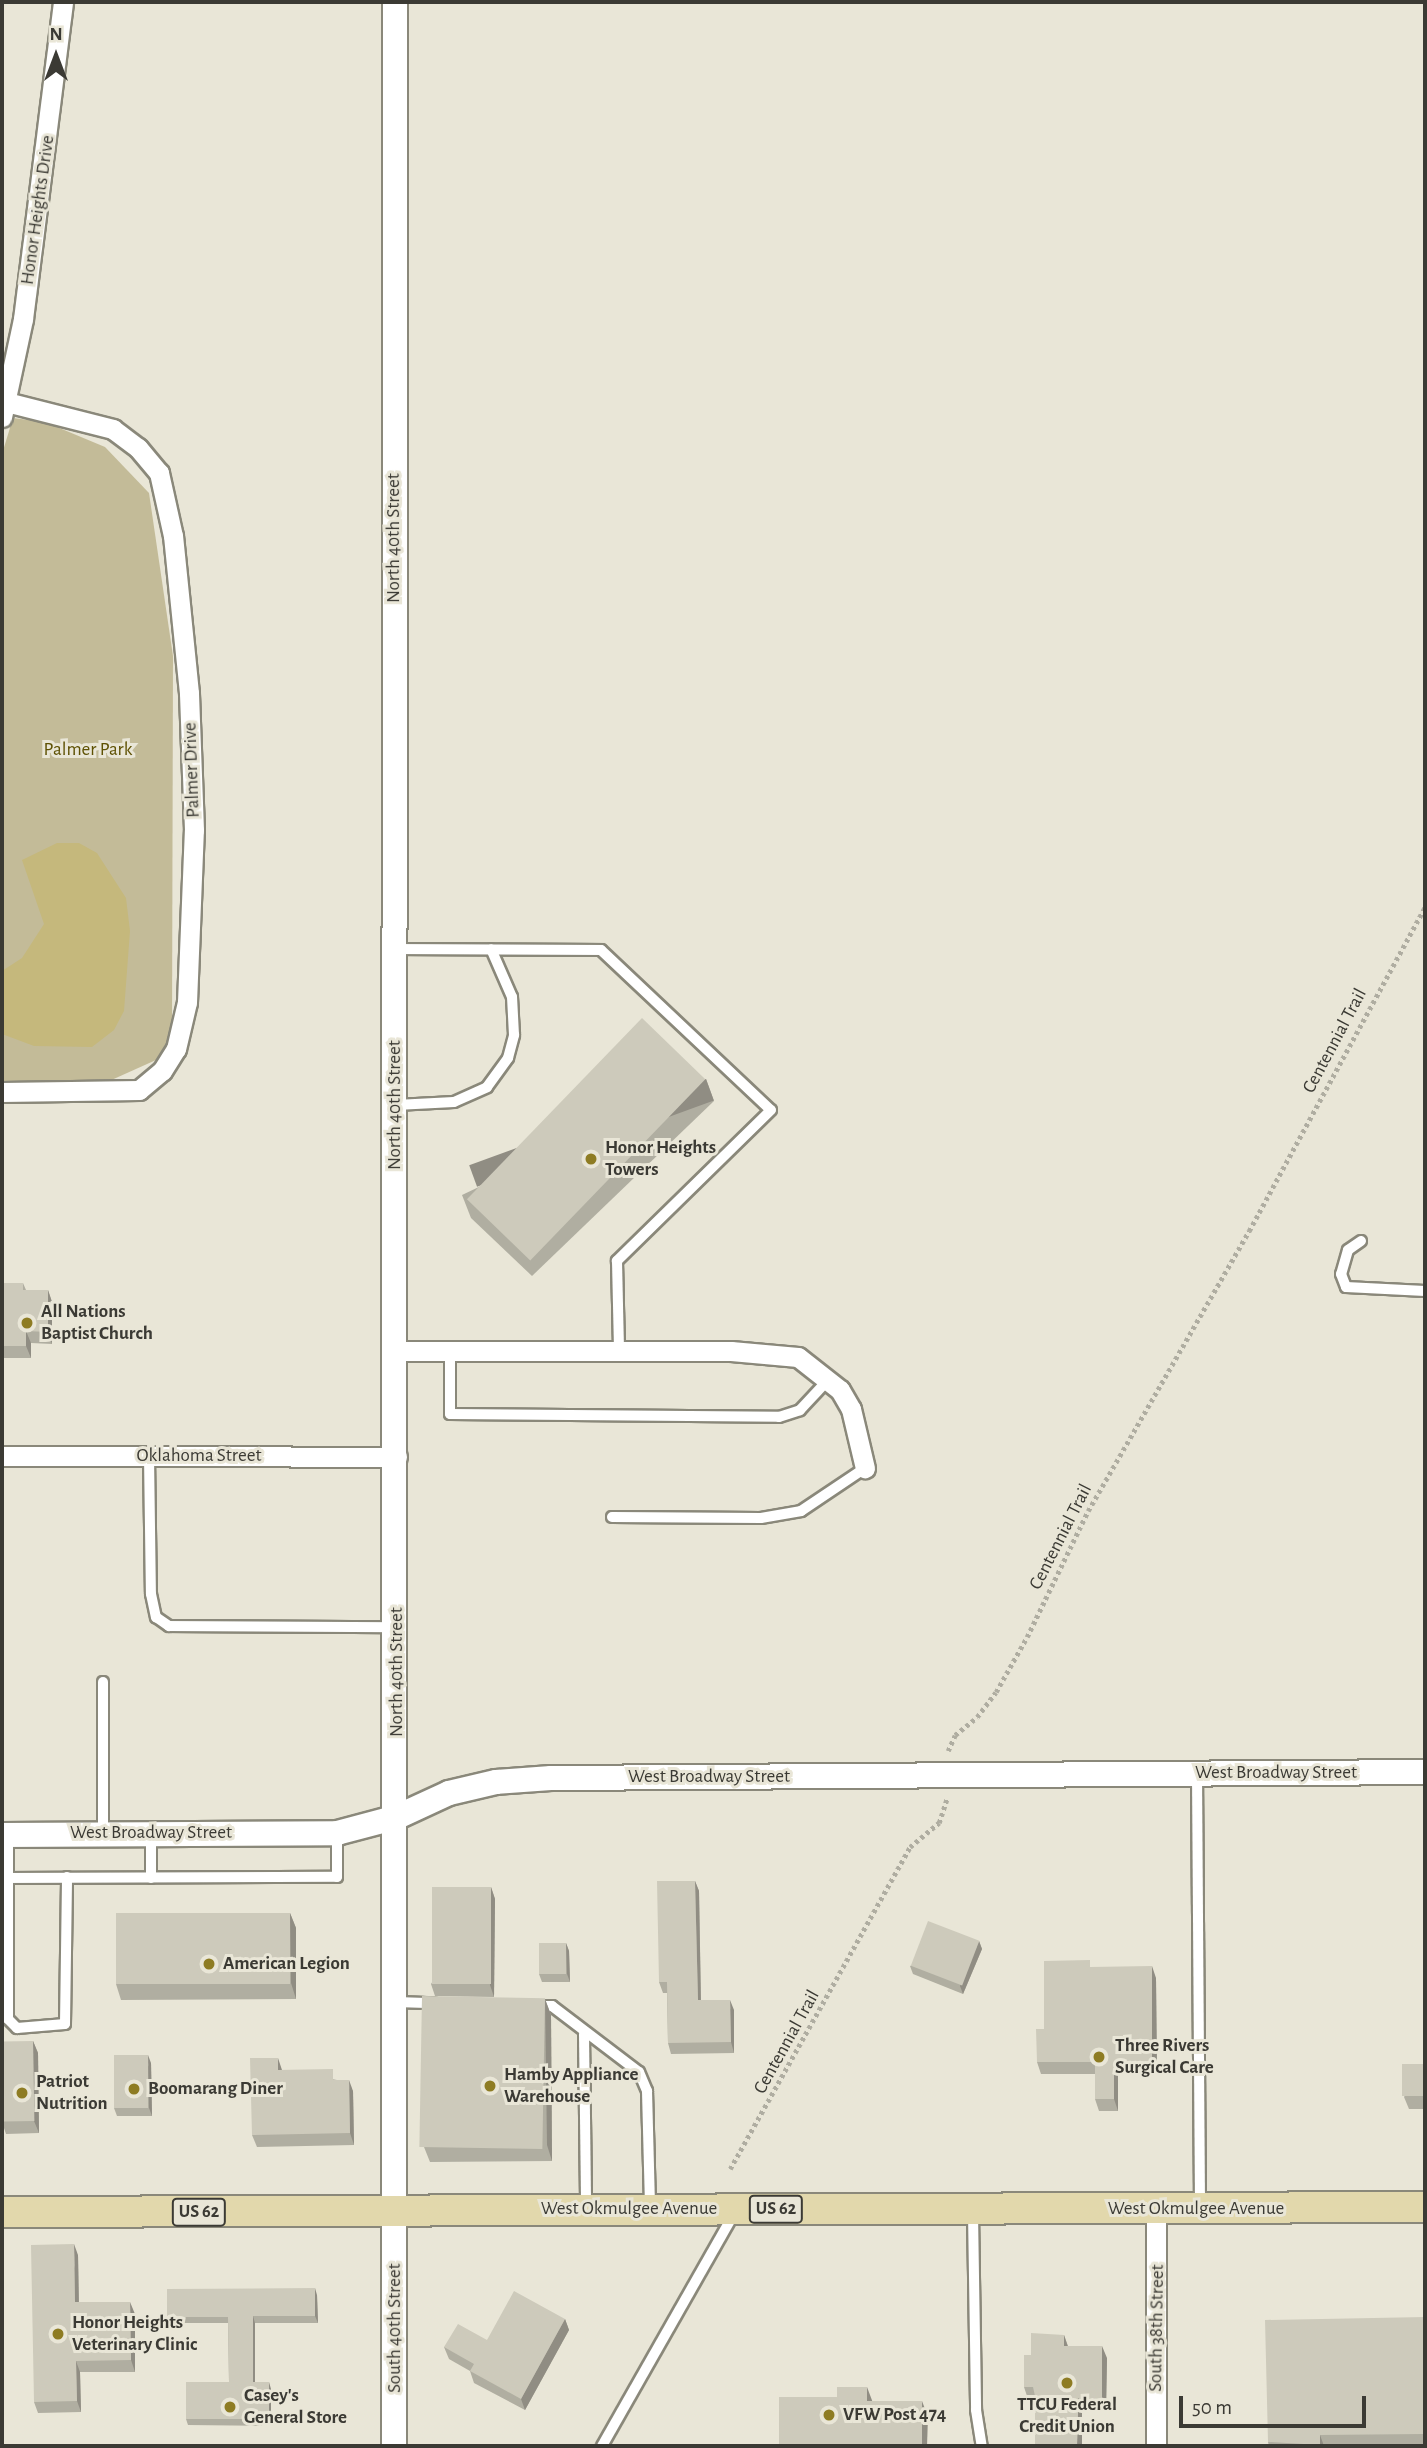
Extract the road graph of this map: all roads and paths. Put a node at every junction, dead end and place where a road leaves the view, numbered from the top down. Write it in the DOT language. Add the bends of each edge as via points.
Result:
graph roads {
  1 [pos="63,2"];
  2 [pos="395,2"];
  3 [pos="4,410"];
  4 [pos="1425,907"];
  5 [pos="394,949"];
  6 [pos="491,949"];
  7 [pos="2,1092"];
  8 [pos="395,1105"];
  9 [pos="1361,1241"];
  10 [pos="1425,1292"];
  11 [pos="397,1351"];
  12 [pos="450,1351"];
  13 [pos="619,1351"];
  14 [pos="828,1380"];
  15 [pos="2,1455"];
  16 [pos="149,1456"];
  17 [pos="397,1457"];
  18 [pos="865,1468"];
  19 [pos="612,1517"];
  20 [pos="398,1627"];
  21 [pos="103,1682"];
  22 [pos="1425,1772"];
  23 [pos="1197,1774"];
  24 [pos="947,1776"];
  25 [pos="397,1817"];
  26 [pos="103,1833"];
  27 [pos="151,1833"];
  28 [pos="337,1833"];
  29 [pos="5,1835"];
  30 [pos="67,1877"];
  31 [pos="9,1878"];
  32 [pos="151,1878"];
  33 [pos="396,2002"];
  34 [pos="448,2004"];
  35 [pos="526,2005"];
  36 [pos="584,2034"];
  37 [pos="730,2169"];
  38 [pos="1425,2207"];
  39 [pos="396,2209"];
  40 [pos="586,2209"];
  41 [pos="650,2209"];
  42 [pos="736,2209"];
  43 [pos="972,2209"];
  44 [pos="1156,2209"];
  45 [pos="1200,2209"];
  46 [pos="2,2212"];
  47 [pos="394,2446"];
  48 [pos="603,2446"];
  49 [pos="982,2446"];
  50 [pos="1156,2446"];
  1 -- 3 [label="street, Honor Heights Drive" via="23,319"];
  2 -- 5 [label="street, North 40th Street"];
  3 -- 7 [label="street, Palmer Drive" via="113,429 138,448 159,473 173,536 186,667 194,830 187,1002 176,1049 162,1071 139,1090"];
  4 -- 24 [label="path, Centennial Trail" via="1249,1231 1088,1511 1020,1648 977,1717 954,1735"];
  5 -- 6 [label="lane"];
  5 -- 8 [label="street, North 40th Street"];
  6 -- 8 [label="lane" via="512,997 514,1035 508,1058 487,1087 454,1102"];
  6 -- 13 [label="lane" via="601,950 771,1110 617,1261"];
  8 -- 11 [label="street, North 40th Street"];
  9 -- 10 [label="lane" via="1348,1250 1341,1274 1346,1287"];
  11 -- 12 [label="street"];
  11 -- 17 [label="street, North 40th Street"];
  12 -- 13 [label="street"];
  12 -- 14 [label="lane" via="450,1414 779,1416 800,1410"];
  13 -- 14 [label="street" via="790,1356 805,1361"];
  14 -- 18 [label="street" via="851,1409"];
  15 -- 16 [label="street, Oklahoma Street"];
  16 -- 17 [label="street, Oklahoma Street"];
  16 -- 20 [label="lane" via="151,1594 156,1617 169,1626"];
  17 -- 20 [label="street, North 40th Street"];
  18 -- 19 [label="lane" via="801,1511 761,1518"];
  20 -- 25 [label="street, North 40th Street"];
  21 -- 26 [label="lane"];
  22 -- 23 [label="street, West Broadway Street"];
  23 -- 24 [label="street, West Broadway Street"];
  23 -- 45 [label="lane"];
  24 -- 25 [label="street, West Broadway Street" via="496,1782 449,1793"];
  24 -- 37 [label="path, Centennial Trail" via="947,1808 939,1823 910,1847"];
  25 -- 28 [label="street, West Broadway Street"];
  25 -- 33 [label="street, North 40th Street"];
  26 -- 27 [label="street, West Broadway Street"];
  26 -- 29 [label="street, West Broadway Street"];
  27 -- 28 [label="street, West Broadway Street"];
  27 -- 32 [label="lane"];
  28 -- 32 [label="lane" via="337,1877"];
  29 -- 31 [label="lane"];
  30 -- 31 [label="lane"];
  30 -- 31 [label="lane" via="67,2018 59,2028 17,2028 8,2019"];
  30 -- 32 [label="lane"];
  33 -- 34 [label="lane"];
  33 -- 39 [label="street, North 40th Street"];
  35 -- 36 [label="lane" via="552,2006"];
  36 -- 40 [label="lane"];
  36 -- 41 [label="lane" via="639,2072 647,2091"];
  38 -- 45 [label="main road, West Okmulgee Avenue / US 62"];
  39 -- 40 [label="main road, West Okmulgee Avenue / US 62"];
  39 -- 46 [label="main road, West Okmulgee Avenue / US 62"];
  39 -- 47 [label="street, South 40th Street"];
  40 -- 41 [label="main road, West Okmulgee Avenue / US 62"];
  41 -- 42 [label="main road, West Okmulgee Avenue / US 62"];
  42 -- 43 [label="main road, West Okmulgee Avenue / US 62"];
  42 -- 48 [label="lane"];
  43 -- 44 [label="main road, West Okmulgee Avenue / US 62"];
  43 -- 49 [label="lane" via="976,2410"];
  44 -- 45 [label="main road, West Okmulgee Avenue / US 62"];
  44 -- 50 [label="street, South 38th Street"];
}
